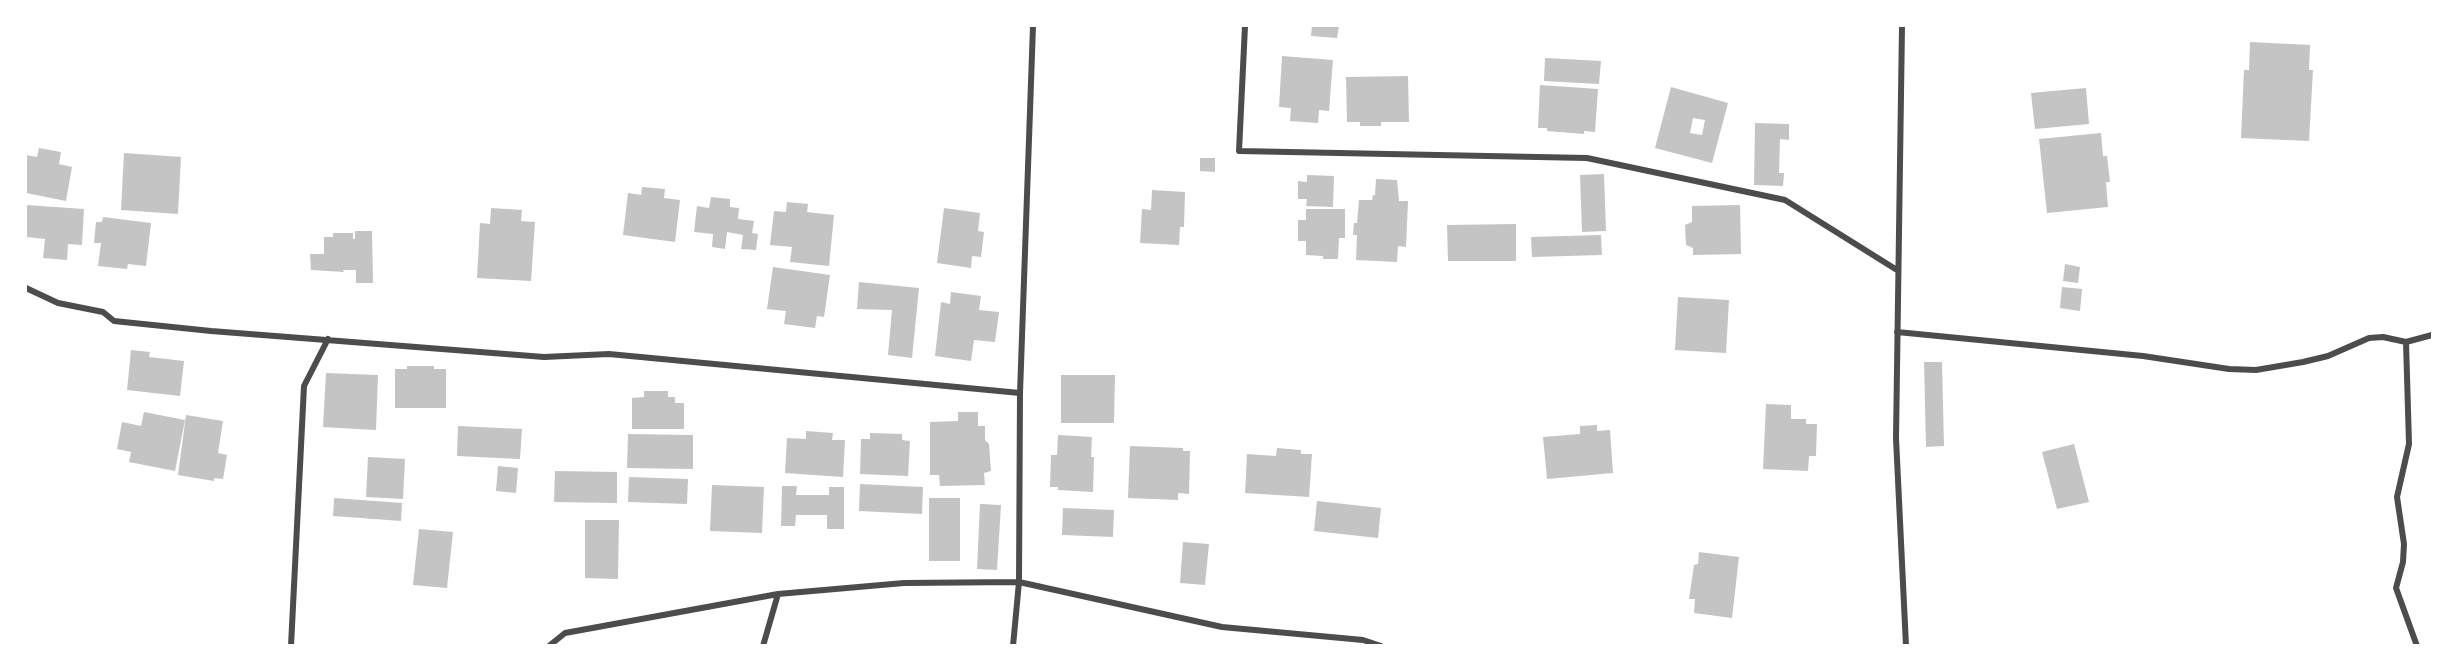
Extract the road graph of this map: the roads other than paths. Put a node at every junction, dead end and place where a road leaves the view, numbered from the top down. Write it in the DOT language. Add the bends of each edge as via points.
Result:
graph roads {
  1 [pos="1033,26"];
  2 [pos="1245,26"];
  3 [pos="1902,26"];
  4 [pos="1897,270"];
  5 [pos="26,288"];
  6 [pos="1898,332"];
  7 [pos="2433,335"];
  8 [pos="328,339"];
  9 [pos="2406,342"];
  10 [pos="1020,393"];
  11 [pos="1019,582"];
  12 [pos="778,594"];
  13 [pos="291,645"];
  14 [pos="549,645"];
  15 [pos="763,645"];
  16 [pos="1013,645"];
  17 [pos="1381,645"];
  18 [pos="1906,645"];
  19 [pos="2417,645"];
  1 -- 10 [label="street"];
  2 -- 4 [label="street" via="1239,151 1587,158 1785,200"];
  3 -- 4 [label="street"];
  4 -- 6 [label="street"];
  5 -- 8 [label="street" via="58,303 103,312 114,321"];
  6 -- 9 [label="street" via="2256,370 2328,356 2369,338"];
  6 -- 18 [label="street" via="1896,438"];
  7 -- 9 [label="street"];
  8 -- 10 [label="street" via="544,357 609,354"];
  8 -- 13 [label="street" via="304,386"];
  9 -- 19 [label="street" via="2409,444 2397,497 2404,544 2396,588"];
  10 -- 11 [label="street"];
  11 -- 12 [label="street" via="904,584"];
  11 -- 16 [label="street"];
  11 -- 17 [label="street" via="1222,627"];
  12 -- 14 [label="street" via="566,633"];
  12 -- 15 [label="street"];
}
